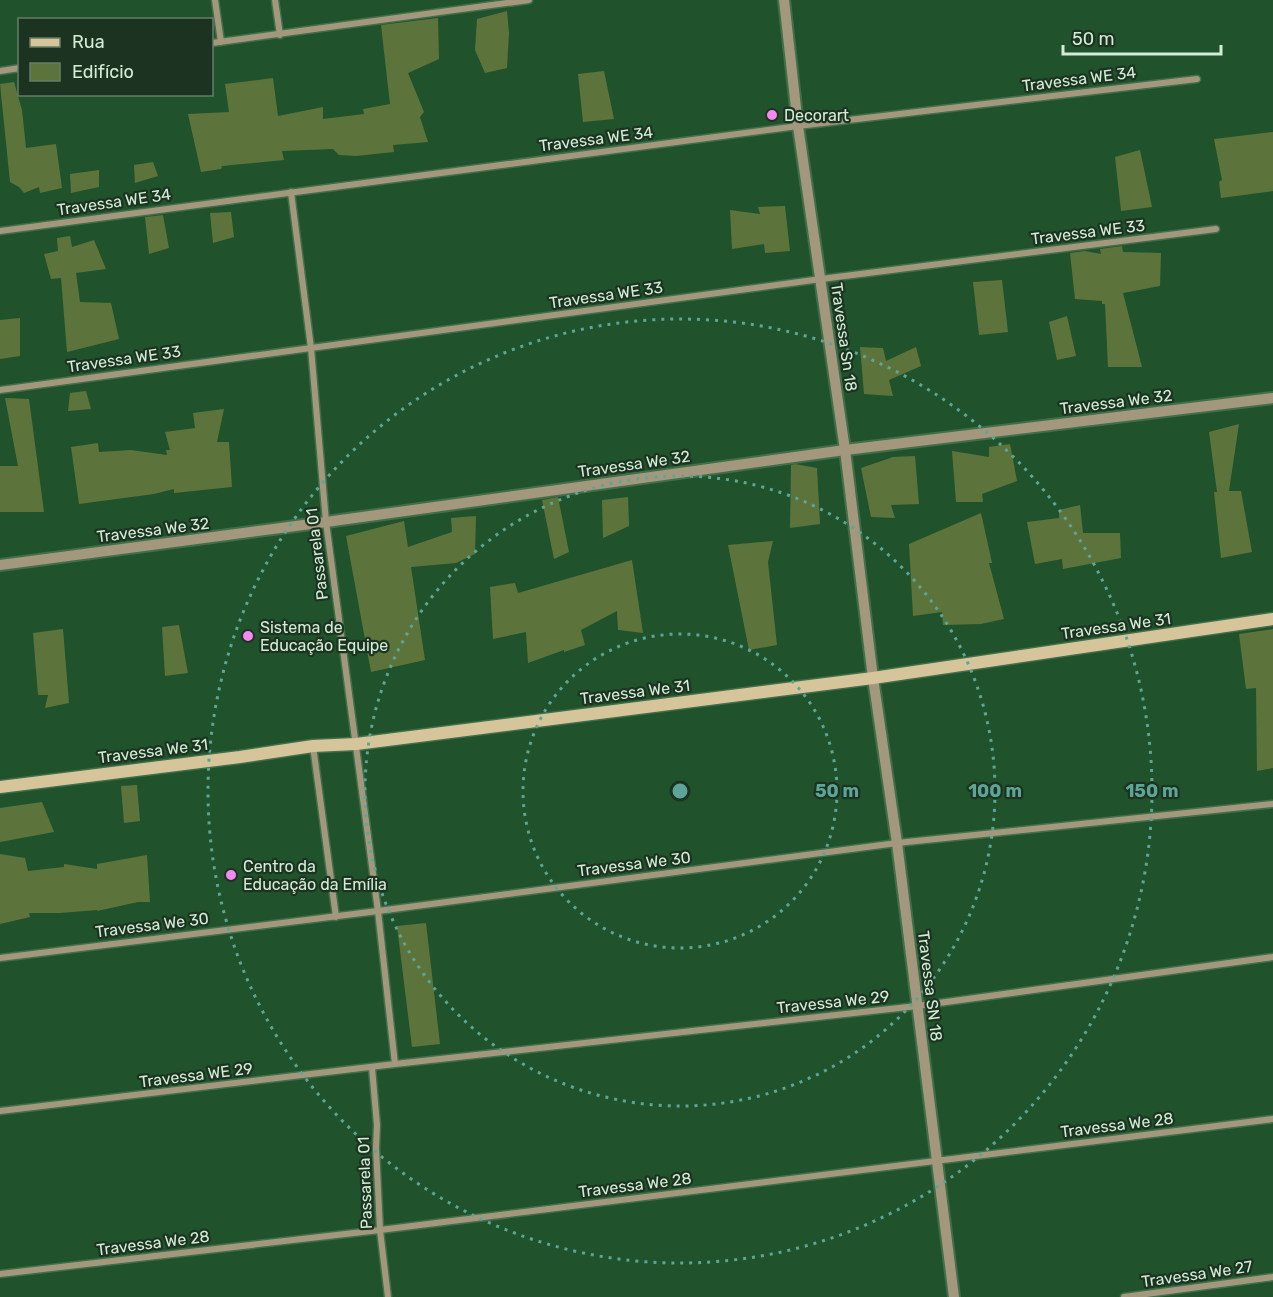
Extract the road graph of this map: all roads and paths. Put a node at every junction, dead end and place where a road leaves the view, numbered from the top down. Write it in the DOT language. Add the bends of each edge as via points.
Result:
graph roads {
  1 [pos="215,0"];
  2 [pos="275,0"];
  3 [pos="529,0"];
  4 [pos="784,0"];
  5 [pos="279,35"];
  6 [pos="221,42"];
  7 [pos="213,43"];
  8 [pos="18,68"];
  9 [pos="0,71"];
  10 [pos="1197,79"];
  11 [pos="798,126"];
  12 [pos="291,192"];
  13 [pos="1215,229"];
  14 [pos="0,231"];
  15 [pos="821,279"];
  16 [pos="311,348"];
  17 [pos="0,390"];
  18 [pos="1273,398"];
  19 [pos="845,450"];
  20 [pos="326,522"];
  21 [pos="0,565"];
  22 [pos="1273,619"];
  23 [pos="873,678"];
  24 [pos="356,744"];
  25 [pos="314,746"];
  26 [pos="0,787"];
  27 [pos="1273,804"];
  28 [pos="897,843"];
  29 [pos="378,911"];
  30 [pos="336,917"];
  31 [pos="1273,957"];
  32 [pos="0,958"];
  33 [pos="917,1006"];
  34 [pos="395,1064"];
  35 [pos="372,1068"];
  36 [pos="0,1111"];
  37 [pos="1273,1119"];
  38 [pos="937,1162"];
  39 [pos="380,1230"];
  40 [pos="0,1274"];
  41 [pos="1273,1277"];
  42 [pos="388,1297"];
  43 [pos="954,1297"];
  44 [pos="1124,1297"];
  1 -- 6 [label="street"];
  2 -- 5 [label="street"];
  3 -- 5 [label="street"];
  4 -- 11 [label="street, Travessa Sn 18"];
  5 -- 6 [label="street"];
  6 -- 7 [label="street"];
  8 -- 9 [label="street"];
  10 -- 11 [label="street, Travessa WE 34"];
  11 -- 12 [label="street, Travessa WE 34"];
  11 -- 15 [label="street, Travessa Sn 18"];
  12 -- 14 [label="street, Travessa WE 34"];
  12 -- 16 [label="street, Passarela 01"];
  13 -- 15 [label="street, Travessa WE 33"];
  15 -- 16 [label="street, Travessa WE 33"];
  15 -- 19 [label="street, Travessa Sn 18"];
  16 -- 17 [label="street, Travessa WE 33"];
  16 -- 20 [label="street, Passarela 01"];
  18 -- 19 [label="street, Travessa We 32"];
  19 -- 20 [label="street, Travessa We 32"];
  19 -- 23 [label="street, Travessa Sn 18"];
  20 -- 21 [label="street, Travessa We 32"];
  20 -- 24 [label="street, Passarela 01"];
  22 -- 23 [label="main road, Travessa We 31"];
  23 -- 24 [label="main road, Travessa We 31"];
  23 -- 28 [label="street, Travessa SN 18"];
  24 -- 25 [label="main road, Travessa We 31"];
  24 -- 29 [label="street, Passarela 01"];
  25 -- 26 [label="main road, Travessa We 31"];
  25 -- 30 [label="street"];
  27 -- 28 [label="street, Travessa We 30"];
  28 -- 29 [label="street, Travessa We 30"];
  28 -- 33 [label="street, Travessa SN 18"];
  29 -- 30 [label="street, Travessa We 30"];
  29 -- 34 [label="street, Passarela 01"];
  30 -- 32 [label="street, Travessa We 30"];
  31 -- 33 [label="street, Travessa We 29"];
  33 -- 34 [label="street, Travessa We 29"];
  33 -- 38 [label="street, Travessa SN 18"];
  34 -- 35 [label="street, Travessa WE 29"];
  35 -- 36 [label="street, Travessa WE 29"];
  35 -- 39 [label="street, Passarela 01"];
  37 -- 38 [label="street, Travessa We 28"];
  38 -- 39 [label="street, Travessa We 28"];
  38 -- 43 [label="street, Travessa SN 18"];
  39 -- 40 [label="street, Travessa We 28"];
  39 -- 42 [label="street, Passarela 01"];
  41 -- 44 [label="street, Travessa We 27"];
}
